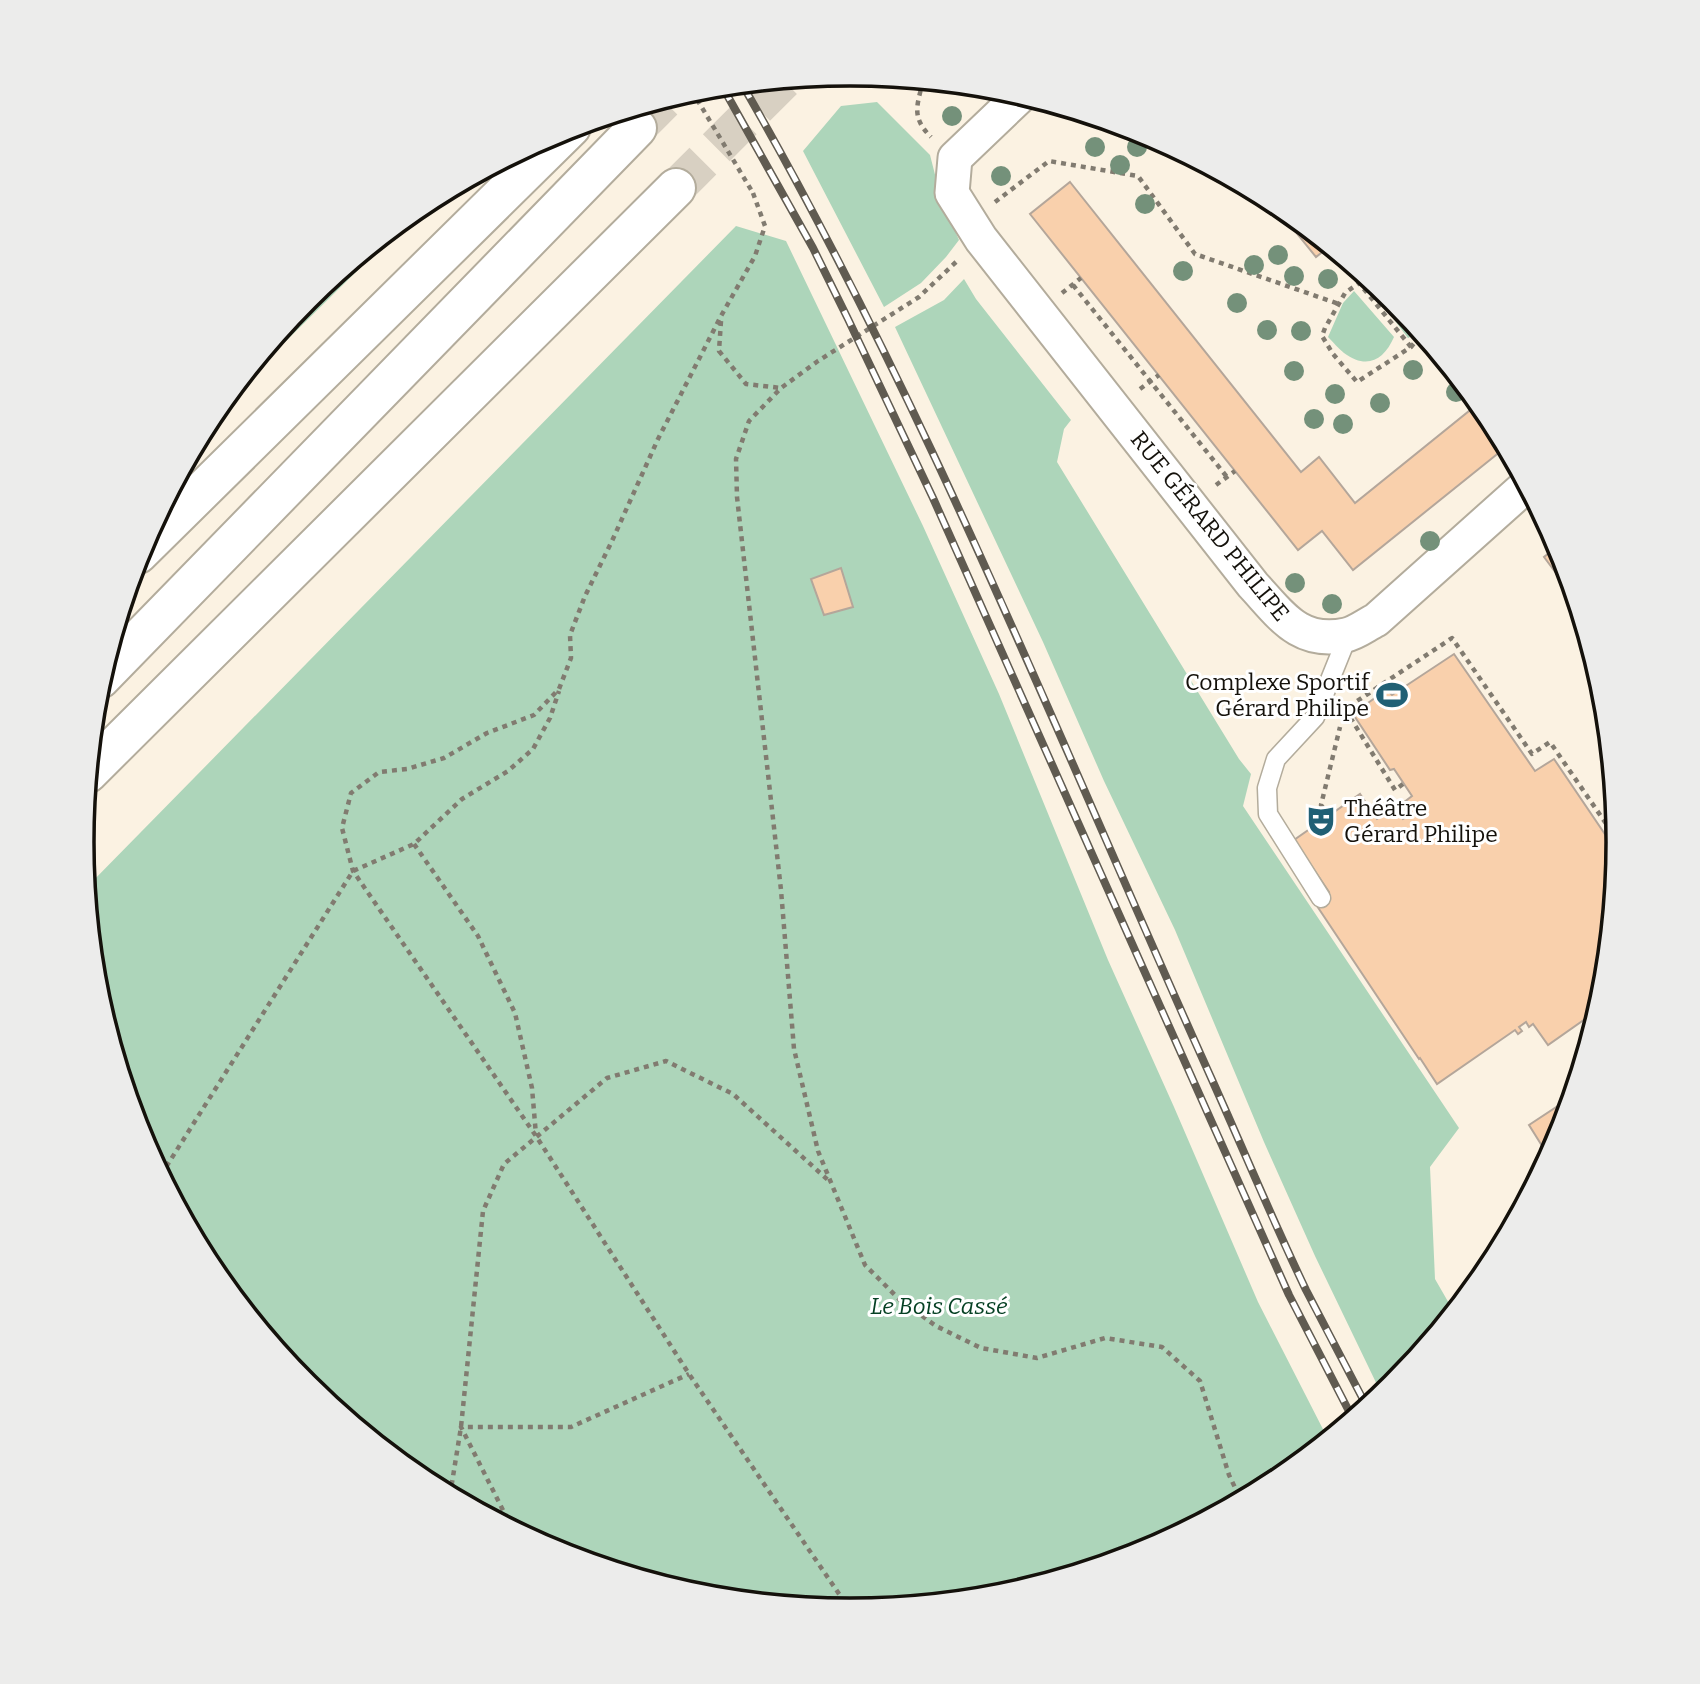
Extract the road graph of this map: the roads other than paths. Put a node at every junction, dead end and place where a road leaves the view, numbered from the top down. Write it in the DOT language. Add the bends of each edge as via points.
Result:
graph roads {
  1 [pos="1012,104"];
  2 [pos="638,128"];
  3 [pos="549,149"];
  4 [pos="676,188"];
  5 [pos="1519,492"];
  6 [pos="161,531"];
  7 [pos="1348,635"];
  8 [pos="116,663"];
  9 [pos="98,763"];
  10 [pos="1321,898"];
  1 -- 7 [label="street, RUE GÉRARD PHILIPE" via="955,158 952,193 981,239 1253,585 1304,633"];
  2 -- 8 [label="highway"];
  3 -- 6 [label="highway"];
  4 -- 9 [label="highway"];
  5 -- 7 [label="street, RUE GÉRARD PHILIPE" via="1376,620"];
  7 -- 10 [label="lane" via="1315,717 1276,759 1267,788 1268,814"];
}
